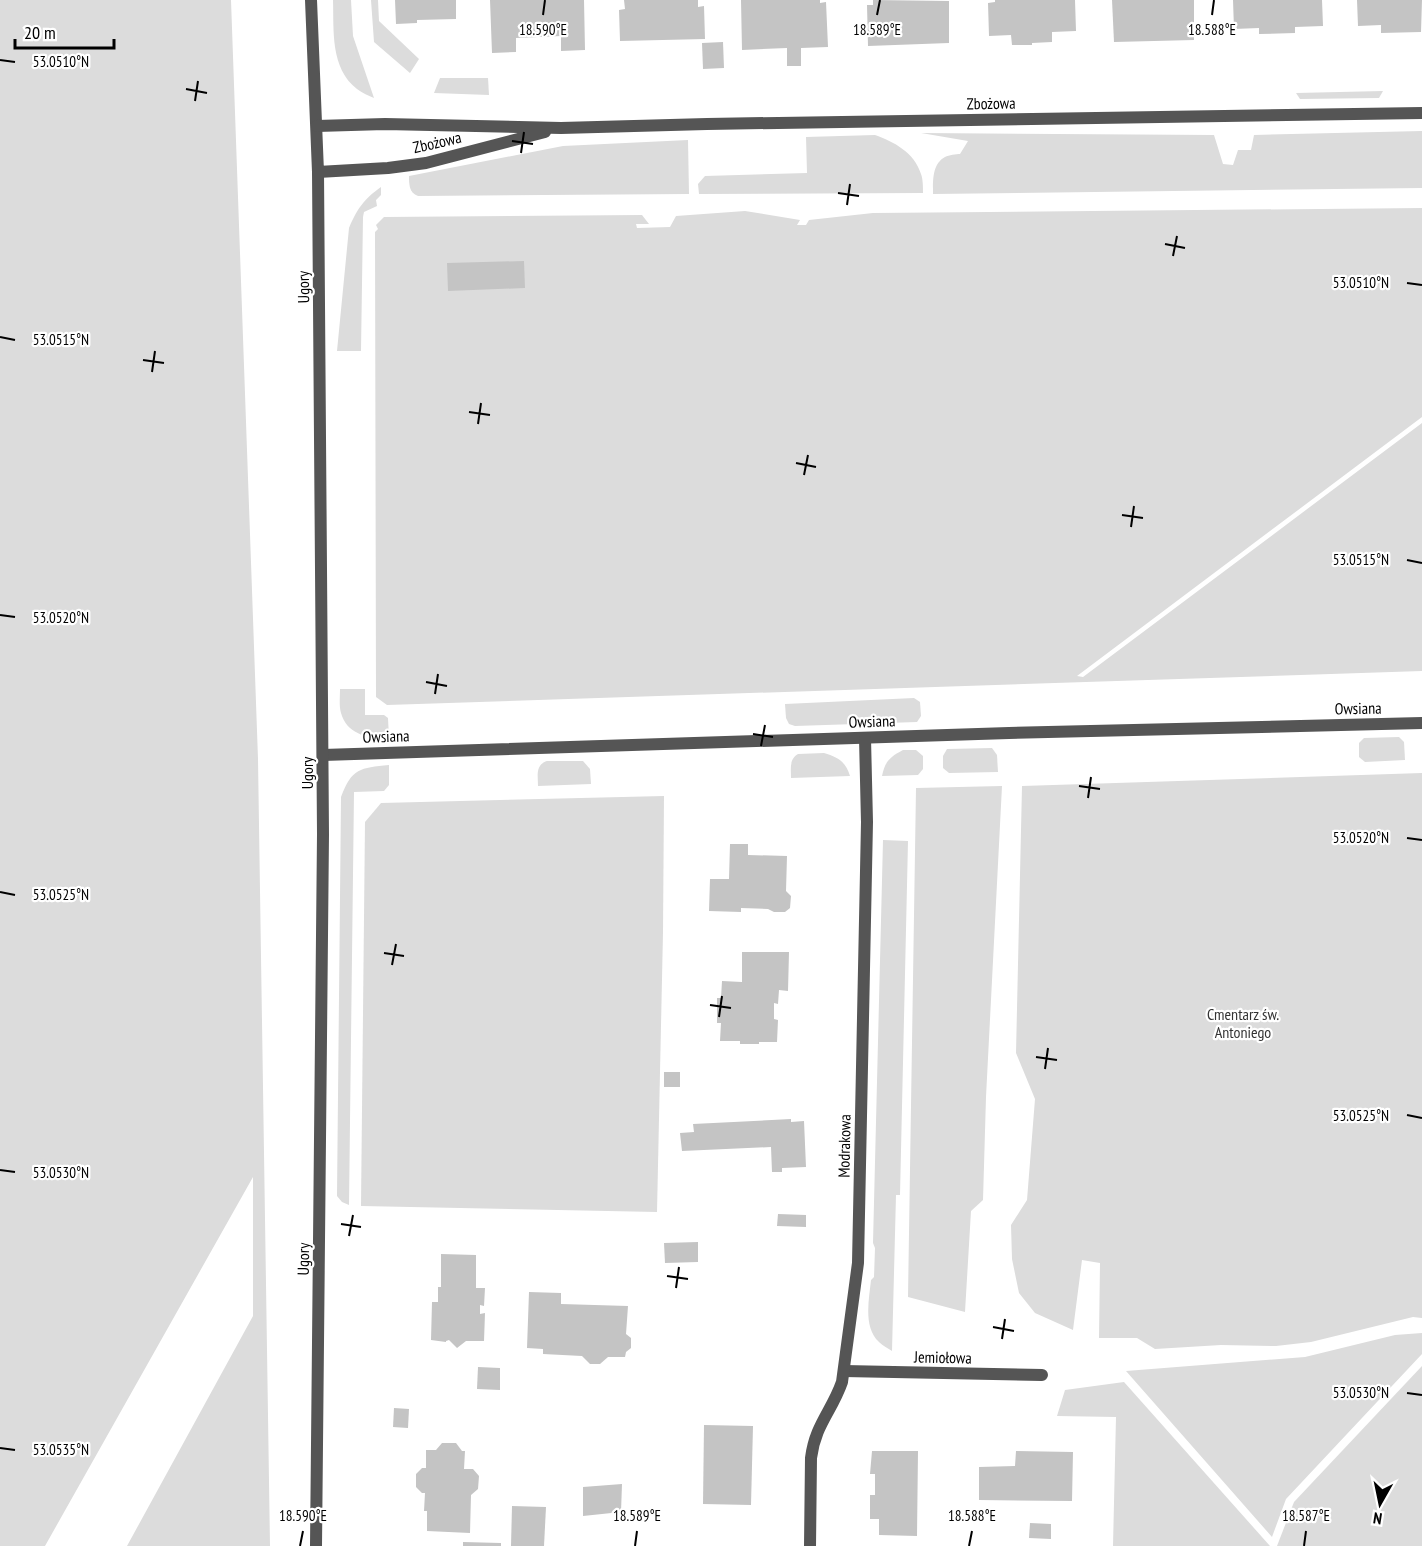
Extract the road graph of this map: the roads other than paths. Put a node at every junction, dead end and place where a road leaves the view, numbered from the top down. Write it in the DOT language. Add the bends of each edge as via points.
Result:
graph roads {
  1 [pos="311,0"];
  2 [pos="1422,113"];
  3 [pos="317,126"];
  4 [pos="561,128"];
  5 [pos="318,172"];
  6 [pos="1422,723"];
  7 [pos="865,738"];
  8 [pos="323,755"];
  9 [pos="844,1371"];
  10 [pos="1042,1375"];
  11 [pos="316,1546"];
  12 [pos="810,1546"];
  1 -- 3 [label="street, Ugory"];
  2 -- 4 [label="street, Zbożowa"];
  3 -- 4 [label="street, Zbożowa"];
  3 -- 5 [label="street, Ugory"];
  4 -- 5 [label="street, Zbożowa" via="426,163"];
  5 -- 8 [label="street, Ugory"];
  6 -- 7 [label="street, Owsiana"];
  7 -- 8 [label="street, Owsiana"];
  7 -- 9 [label="street, Modrakowa" via="867,822 858,1263"];
  8 -- 11 [label="street, Ugory"];
  9 -- 10 [label="street, Jemiołowa"];
  9 -- 12 [label="street, Modrakowa" via="838,1393 813,1444"];
}
